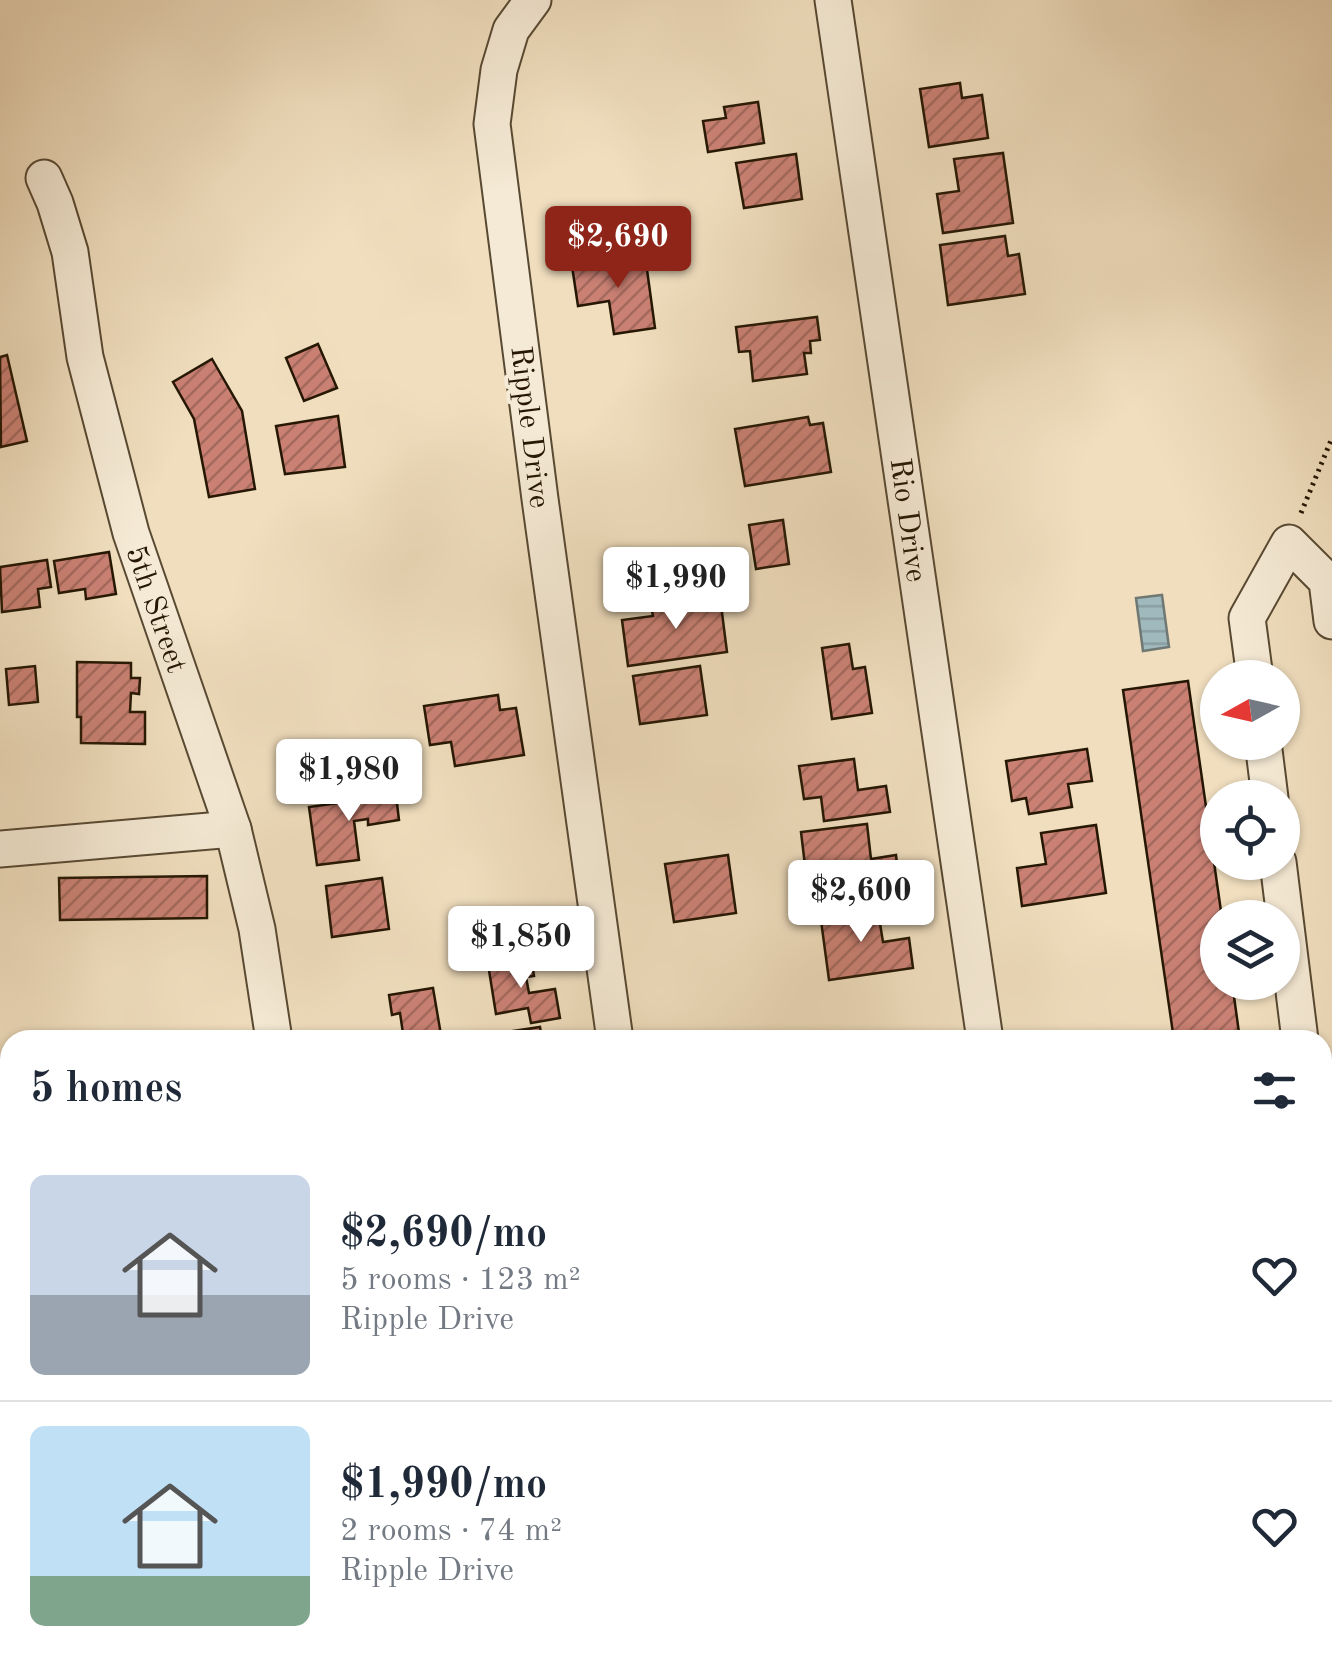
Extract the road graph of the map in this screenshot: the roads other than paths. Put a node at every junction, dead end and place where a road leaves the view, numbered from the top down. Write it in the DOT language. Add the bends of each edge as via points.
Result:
graph roads {
  1 [pos="533,0"];
  2 [pos="832,0"];
  3 [pos="44,178"];
  4 [pos="1332,621"];
  5 [pos="1253,660"];
  6 [pos="233,829"];
  7 [pos="0,849"];
  8 [pos="1280,880"];
  9 [pos="272,1030"];
  10 [pos="614,1030"];
  11 [pos="984,1030"];
  12 [pos="1299,1030"];
  1 -- 10 [label="street, Ripple Drive" via="511,30 492,124"];
  2 -- 11 [label="street, Rio Drive"];
  3 -- 6 [label="street, 5th Street" via="70,252 85,357 131,533"];
  4 -- 5 [label="street" via="1327,582 1289,543 1247,618"];
  6 -- 7 [label="street"];
  6 -- 9 [label="street, 5th Street"];
  8 -- 12 [label="street"];
}
